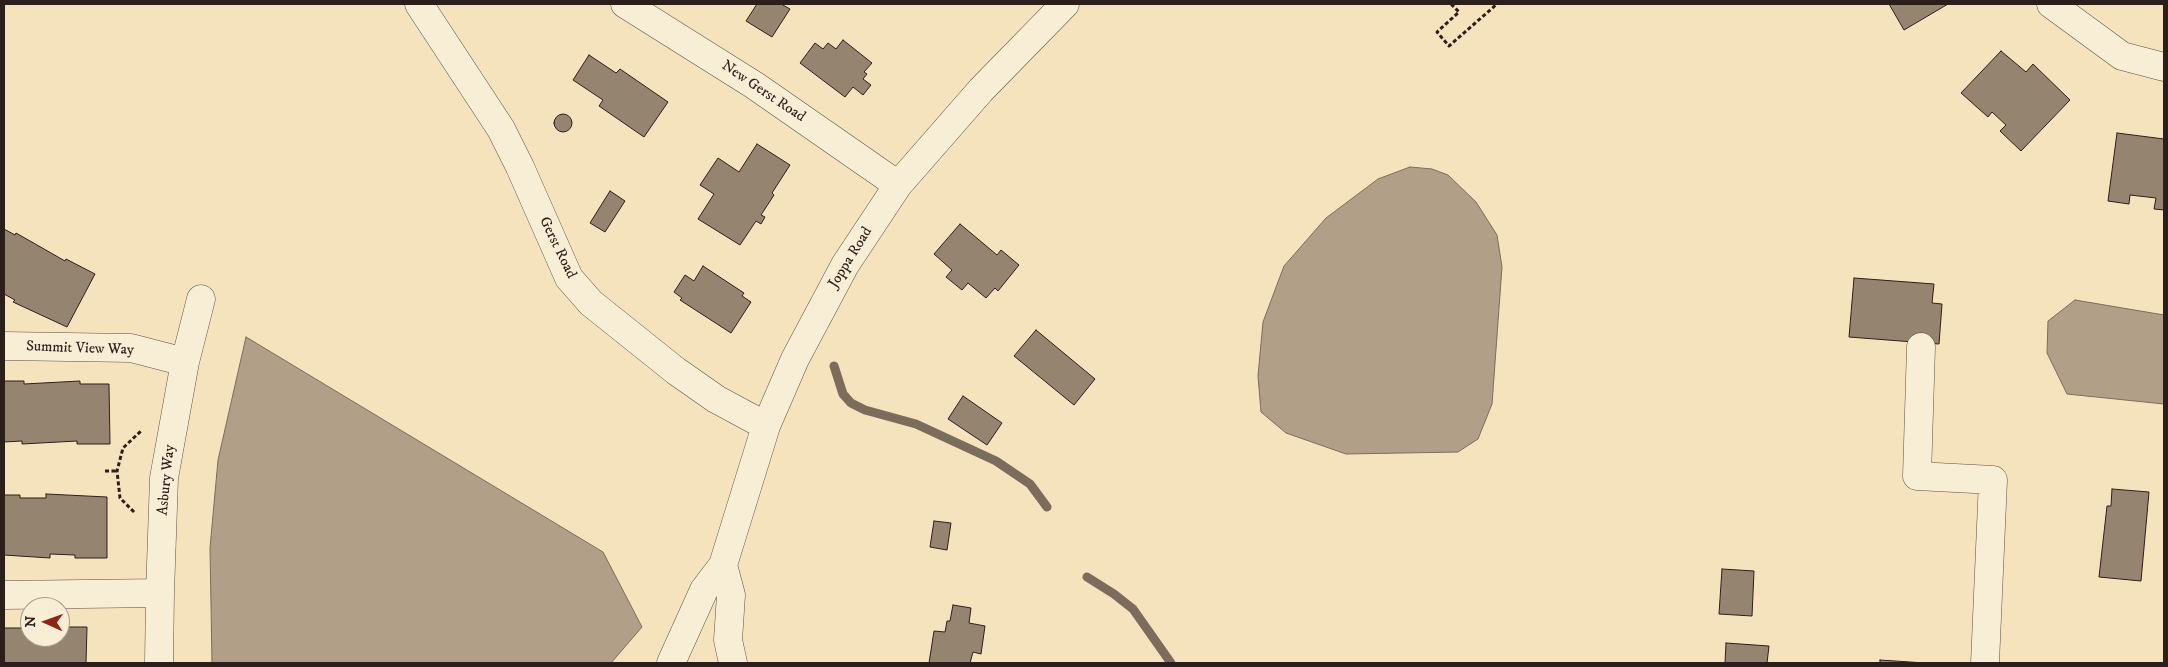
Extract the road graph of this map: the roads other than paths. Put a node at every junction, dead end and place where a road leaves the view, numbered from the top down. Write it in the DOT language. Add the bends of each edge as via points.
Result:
graph roads {
  1 [pos="420,4"];
  2 [pos="624,4"];
  3 [pos="1066,4"];
  4 [pos="2051,4"];
  5 [pos="2164,67"];
  6 [pos="898,185"];
  7 [pos="201,299"];
  8 [pos="4,346"];
  9 [pos="1921,347"];
  10 [pos="185,362"];
  11 [pos="766,426"];
  12 [pos="723,565"];
  13 [pos="160,593"];
  14 [pos="4,595"];
  15 [pos="159,663"];
  16 [pos="671,663"];
  17 [pos="733,663"];
  18 [pos="1985,663"];
  1 -- 11 [label="street, Gerst Road" via="501,129 569,278 591,303 676,371 716,399"];
  2 -- 6 [label="street, New Gerst Road" via="754,85"];
  3 -- 6 [label="street, Joppa Road" via="981,90"];
  4 -- 5 [label="street" via="2122,56"];
  6 -- 11 [label="street, Joppa Road" via="822,307"];
  7 -- 10 [label="street, Asbury Way"];
  8 -- 10 [label="street, Summit View Way" via="130,348"];
  9 -- 18 [label="street" via="1917,476 1993,480"];
  10 -- 13 [label="street, Asbury Way" via="164,478"];
  11 -- 12 [label="street, Joppa Road"];
  12 -- 16 [label="street, Joppa Road" via="704,590"];
  12 -- 17 [label="street" via="731,595 728,640"];
  13 -- 14 [label="street"];
  13 -- 15 [label="street, Asbury Way"];
}
